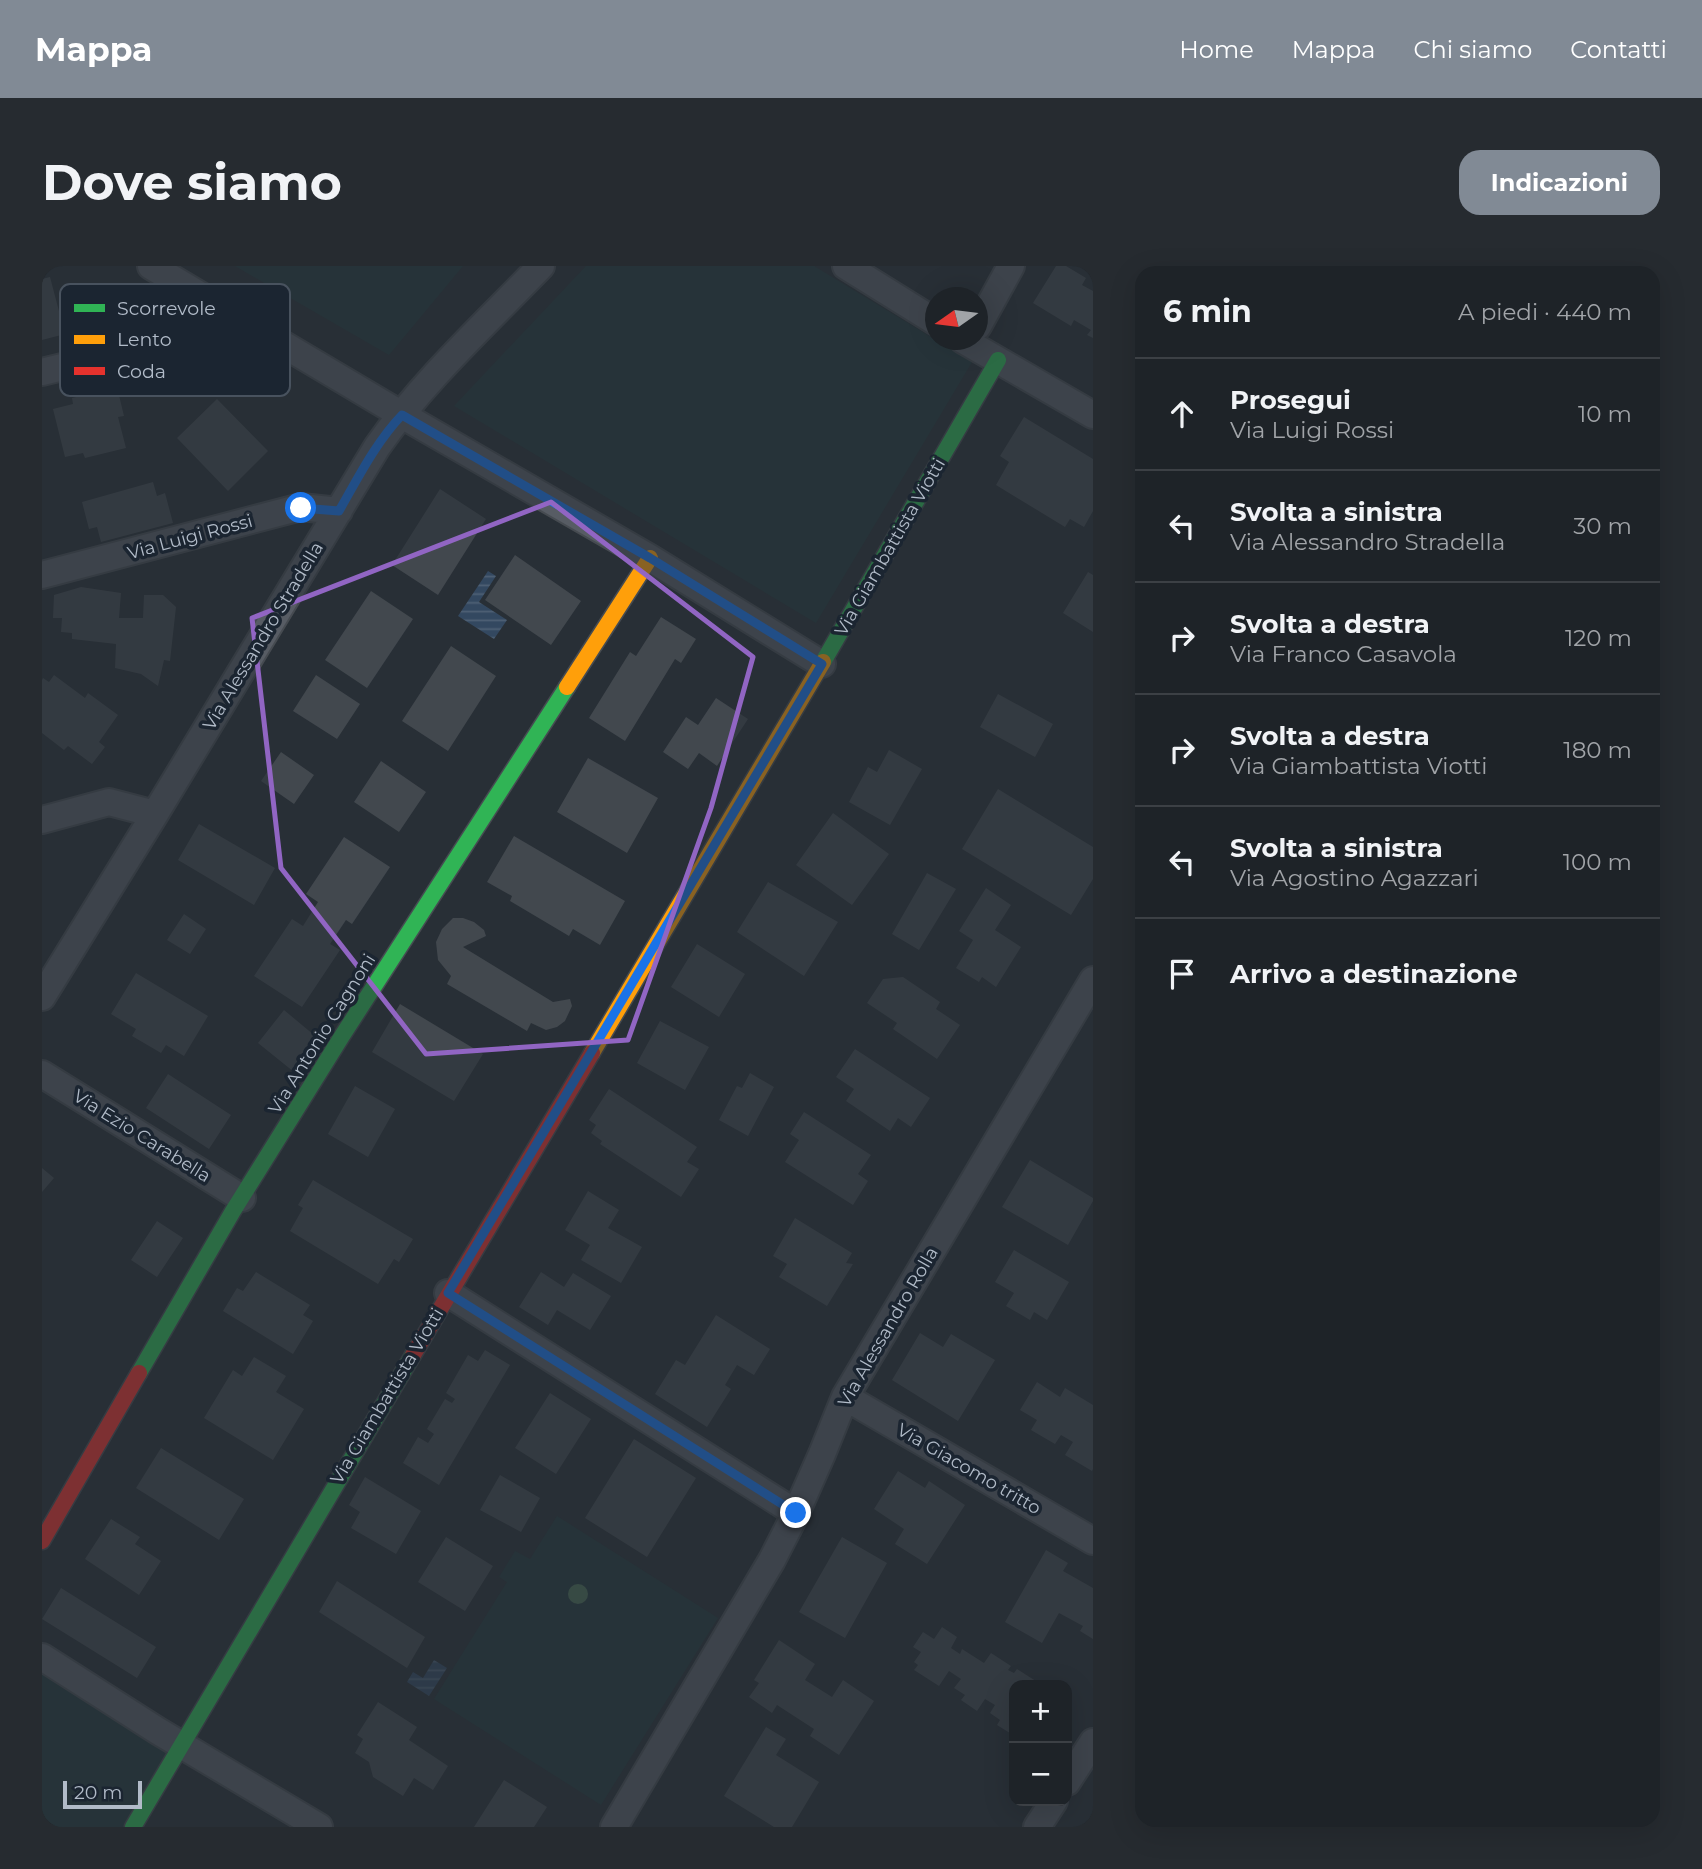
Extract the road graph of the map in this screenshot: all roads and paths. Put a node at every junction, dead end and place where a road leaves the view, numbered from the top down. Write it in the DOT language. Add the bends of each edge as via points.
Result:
graph roads {
  1 [pos="151,266"];
  2 [pos="541,266"];
  3 [pos="846,266"];
  4 [pos="1011,266"];
  5 [pos="181,284"];
  6 [pos="988,306"];
  7 [pos="925,315"];
  8 [pos="290,349"];
  9 [pos="986,350"];
  10 [pos="998,360"];
  11 [pos="60,368"];
  12 [pos="42,372"];
  13 [pos="402,415"];
  14 [pos="1093,415"];
  15 [pos="339,511"];
  16 [pos="650,558"];
  17 [pos="42,575"];
  18 [pos="822,664"];
  19 [pos="156,814"];
  20 [pos="42,820"];
  21 [pos="1093,980"];
  22 [pos="42,997"];
  23 [pos="42,1074"];
  24 [pos="242,1198"];
  25 [pos="448,1293"];
  26 [pos="845,1397"];
  27 [pos="796,1513"];
  28 [pos="42,1541"];
  29 [pos="1093,1541"];
  30 [pos="42,1657"];
  31 [pos="1093,1742"];
  32 [pos="182,1745"];
  33 [pos="1072,1774"];
  34 [pos="1051,1806"];
  35 [pos="133,1827"];
  36 [pos="318,1827"];
  37 [pos="614,1827"];
  38 [pos="1037,1827"];
  1 -- 5 [label="street"];
  2 -- 13 [label="street, Via Alessandro Stradella"];
  3 -- 7 [label="street"];
  4 -- 6 [label="street"];
  8 -- 13 [label="street"];
  9 -- 10 [label="street"];
  10 -- 14 [label="street"];
  10 -- 18 [label="street, Via Giambattista Viotti"];
  11 -- 12 [label="street"];
  13 -- 15 [label="street, Via Alessandro Stradella"];
  13 -- 16 [label="street"];
  15 -- 17 [label="street, Via Luigi Rossi" via="301,508"];
  15 -- 19 [label="street, Via Alessandro Stradella"];
  16 -- 18 [label="street"];
  16 -- 24 [label="street, Via Antonio Cagnoni"];
  18 -- 25 [label="street, Via Giambattista Viotti"];
  19 -- 20 [label="street" via="108,802"];
  19 -- 22 [label="street, Via Alessandro Stradella"];
  21 -- 26 [label="street, Via Alessandro Rolla"];
  23 -- 24 [label="street, Via Ezio Carabella"];
  24 -- 28 [label="street, Via Antonio Cagnoni"];
  25 -- 27 [label="street"];
  25 -- 32 [label="street, Via Giambattista Viotti"];
  26 -- 27 [label="street, Via Alessandro Rolla"];
  26 -- 29 [label="street, Via Giacomo tritto"];
  27 -- 37 [label="street, Via Alessandro Rolla"];
  30 -- 32 [label="street"];
  31 -- 33 [label="street"];
  32 -- 35 [label="street, Via Giambattista Viotti"];
  32 -- 36 [label="street"];
  34 -- 38 [label="street"];
}
